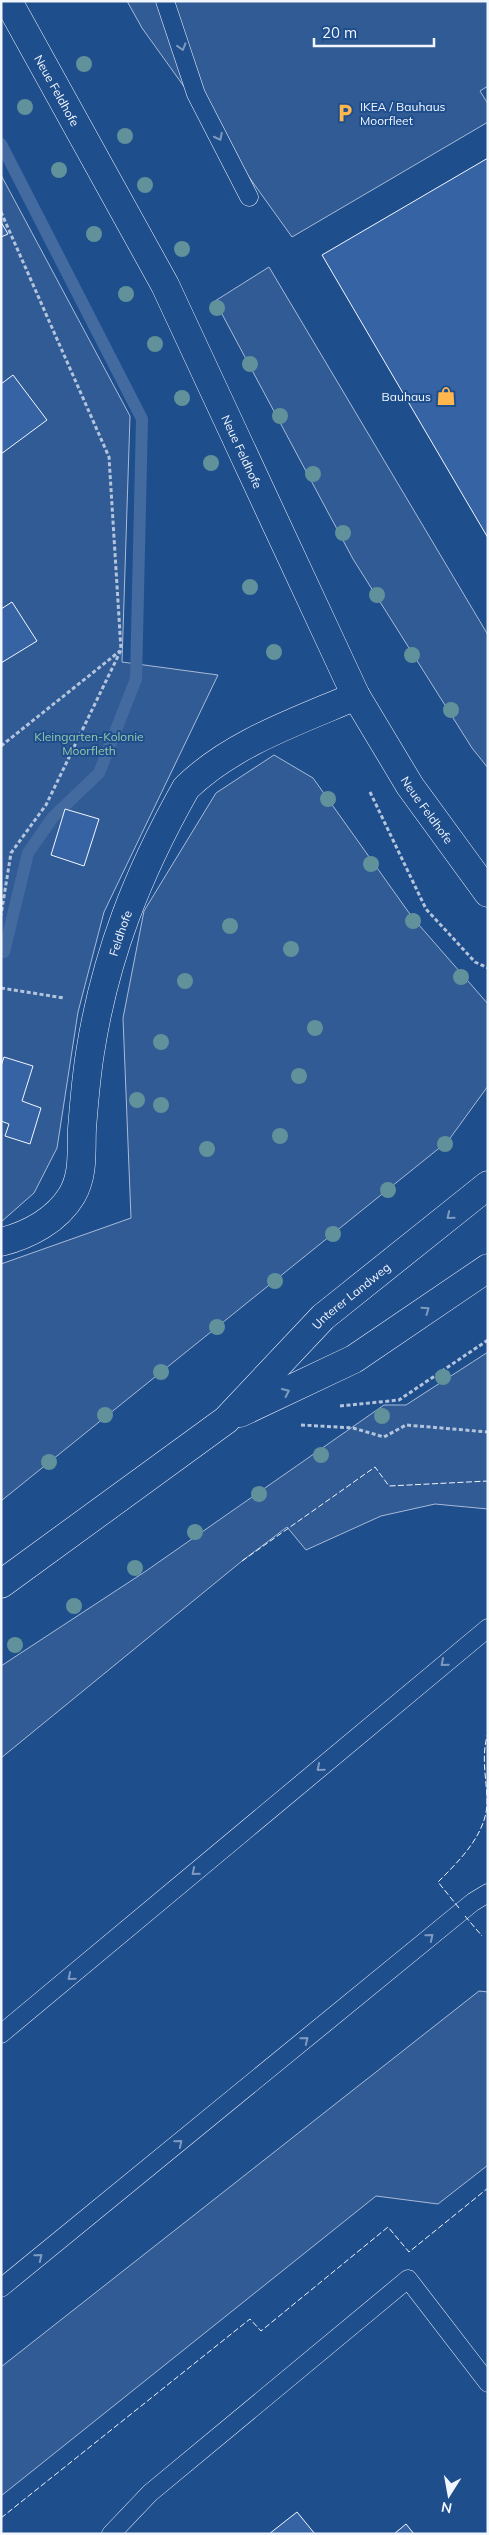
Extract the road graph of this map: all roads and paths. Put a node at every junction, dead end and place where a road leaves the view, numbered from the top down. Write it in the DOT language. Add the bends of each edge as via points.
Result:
graph roads {
  1 [pos="165,1"];
  2 [pos="12,3"];
  3 [pos="249,197"];
  4 [pos="1,212"];
  5 [pos="121,650"];
  6 [pos="356,696"];
  7 [pos="1,746"];
  8 [pos="366,785"];
  9 [pos="488,893"];
  10 [pos="1,915"];
  11 [pos="488,968"];
  12 [pos="1,988"];
  13 [pos="100,1003"];
  14 [pos="488,1185"];
  15 [pos="1,1242"];
  16 [pos="488,1268"];
  17 [pos="226,1420"];
  18 [pos="294,1424"];
  19 [pos="488,1432"];
  20 [pos="1,1584"];
  21 [pos="488,1628"];
  22 [pos="488,1892"];
  23 [pos="1,2034"];
  24 [pos="1,2288"];
  25 [pos="488,2383"];
  26 [pos="111,2534"];
  1 -- 3 [label="lane, one-way" via="196,94"];
  2 -- 6 [label="street, Neue Feldhofe" via="165,286"];
  4 -- 5 [label="path" via="109,457"];
  5 -- 7 [label="path"];
  5 -- 10 [label="path" via="46,805 11,853"];
  6 -- 9 [label="street, Neue Feldhofe" via="410,786"];
  6 -- 13 [label="street, Feldhofe" via="262,736 201,773 186,788 126,909"];
  8 -- 11 [label="path" via="426,909 475,962"];
  12 -- 13 [label="path"];
  13 -- 15 [label="street, Feldhofe" via="85,1094 83,1155 72,1195 59,1212 40,1226"];
  14 -- 17 [label="street, Unterer Landweg, one-way" via="323,1317"];
  17 -- 16 [label="street, Unterer Landweg, one-way" via="354,1359"];
  17 -- 20 [label="street, Unterer Landweg"];
  18 -- 19 [label="path" via="353,1428 384,1437 406,1425"];
  21 -- 23 [label="lane, one-way"];
  24 -- 22 [label="lane, one-way"];
  25 -- 26 [label="lane" via="408,2279 150,2493"];
}
